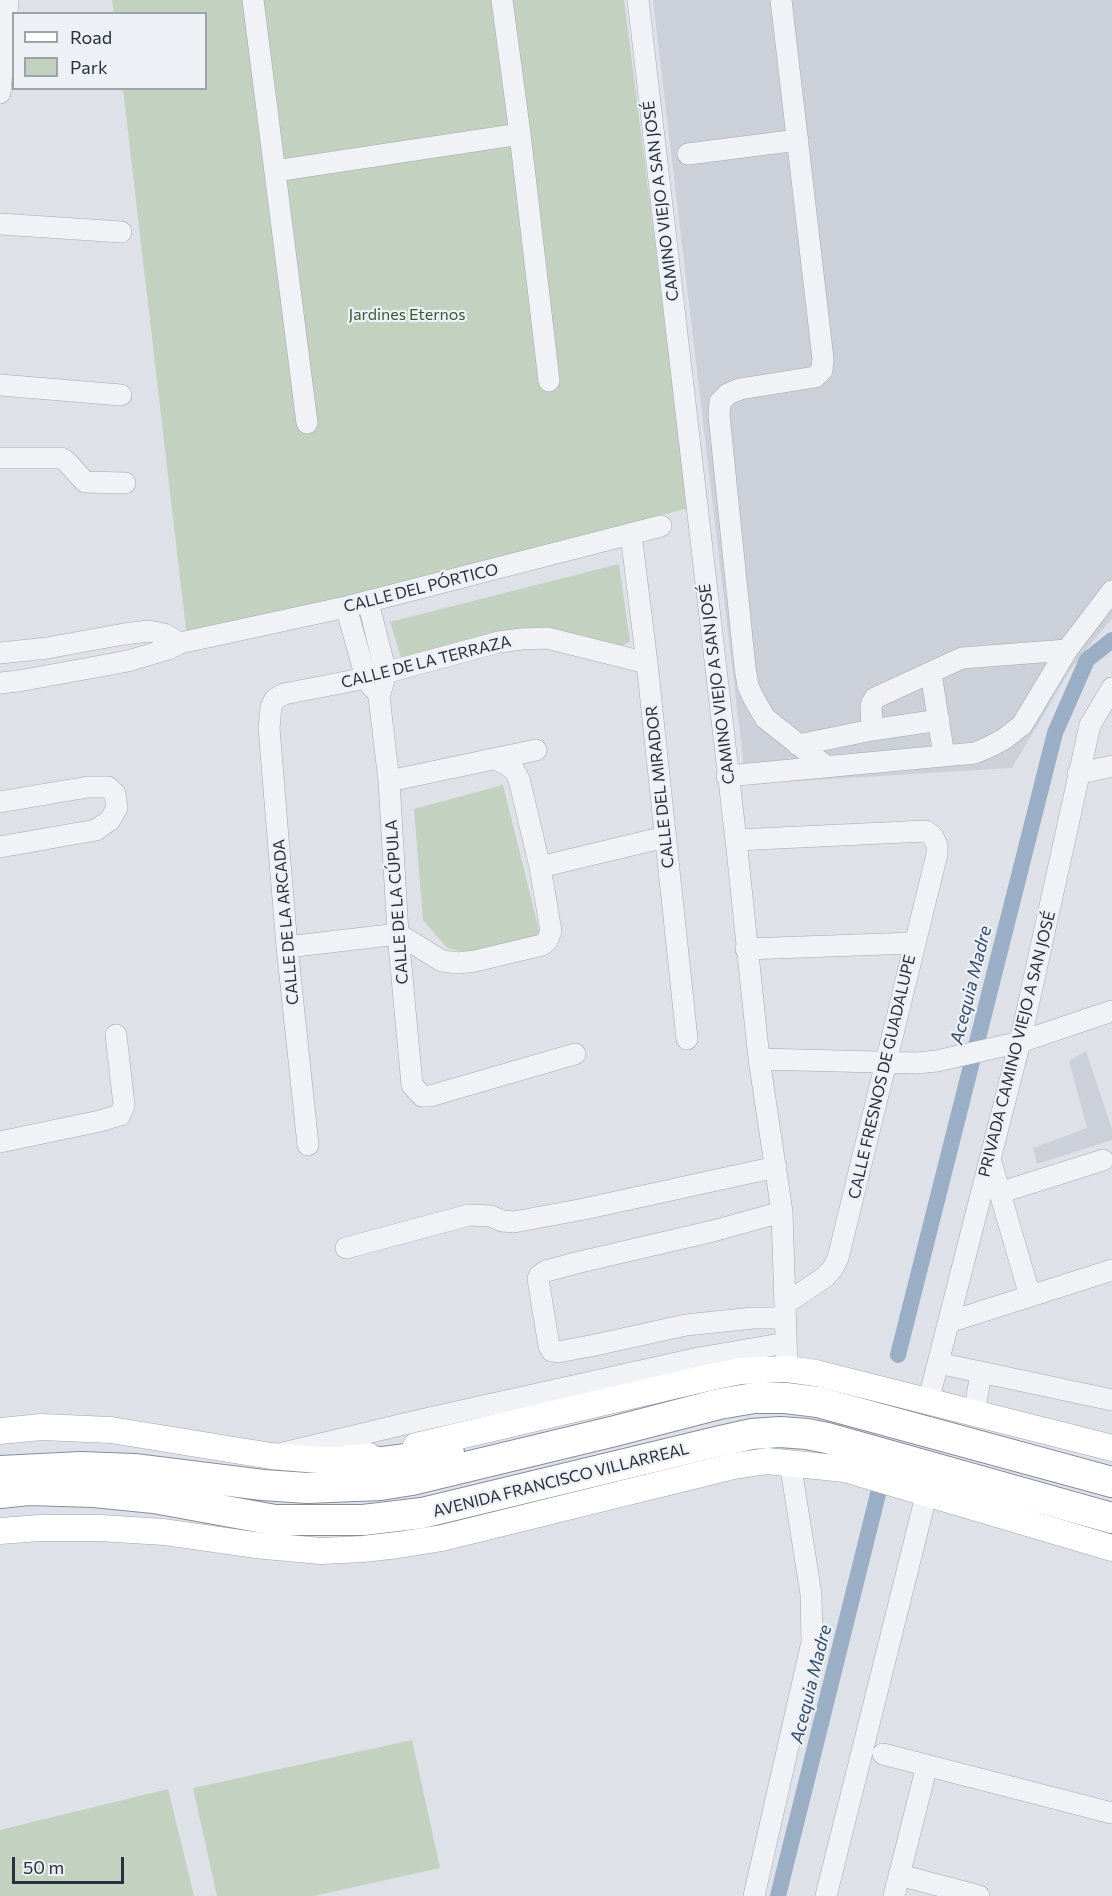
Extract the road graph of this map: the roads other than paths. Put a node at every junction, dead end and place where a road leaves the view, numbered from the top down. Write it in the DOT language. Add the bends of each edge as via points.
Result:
graph roads {
  1 [pos="8,0"];
  2 [pos="253,0"];
  3 [pos="502,0"];
  4 [pos="638,0"];
  5 [pos="781,0"];
  6 [pos="0,93"];
  7 [pos="520,134"];
  8 [pos="798,140"];
  9 [pos="688,153"];
  10 [pos="274,171"];
  11 [pos="0,224"];
  12 [pos="121,232"];
  13 [pos="549,381"];
  14 [pos="0,385"];
  15 [pos="121,394"];
  16 [pos="307,423"];
  17 [pos="0,458"];
  18 [pos="125,483"];
  19 [pos="661,526"];
  20 [pos="631,534"];
  21 [pos="1112,591"];
  22 [pos="368,602"];
  23 [pos="346,608"];
  24 [pos="180,643"];
  25 [pos="1067,650"];
  26 [pos="0,653"];
  27 [pos="647,663"];
  28 [pos="931,673"];
  29 [pos="376,676"];
  30 [pos="0,683"];
  31 [pos="1112,688"];
  32 [pos="275,699"];
  33 [pos="939,720"];
  34 [pos="872,730"];
  35 [pos="798,744"];
  36 [pos="536,750"];
  37 [pos="944,756"];
  38 [pos="496,759"];
  39 [pos="1112,766"];
  40 [pos="827,767"];
  41 [pos="1078,774"];
  42 [pos="728,776"];
  43 [pos="389,781"];
  44 [pos="0,802"];
  45 [pos="665,837"];
  46 [pos="736,840"];
  47 [pos="0,847"];
  48 [pos="540,867"];
  49 [pos="398,934"];
  50 [pos="914,943"];
  51 [pos="287,947"];
  52 [pos="746,949"];
  53 [pos="1112,1011"];
  54 [pos="116,1035"];
  55 [pos="687,1039"];
  56 [pos="1020,1042"];
  57 [pos="575,1054"];
  58 [pos="759,1059"];
  59 [pos="887,1061"];
  60 [pos="0,1142"];
  61 [pos="308,1145"];
  62 [pos="990,1159"];
  63 [pos="1103,1160"];
  64 [pos="776,1167"];
  65 [pos="999,1193"];
  66 [pos="782,1212"];
  67 [pos="346,1248"];
  68 [pos="1112,1270"];
  69 [pos="1030,1296"];
  70 [pos="785,1311"];
  71 [pos="949,1322"];
  72 [pos="786,1343"];
  73 [pos="938,1363"];
  74 [pos="787,1369"];
  75 [pos="981,1372"];
  76 [pos="1112,1400"];
  77 [pos="928,1402"];
  78 [pos="974,1414"];
  79 [pos="0,1431"];
  80 [pos="615,1431"];
  81 [pos="1112,1448"];
  82 [pos="271,1456"];
  83 [pos="349,1460"];
  84 [pos="790,1462"];
  85 [pos="0,1471"];
  86 [pos="1112,1482"];
  87 [pos="927,1492"];
  88 [pos="0,1493"];
  89 [pos="1112,1518"];
  90 [pos="0,1531"];
  91 [pos="1112,1548"];
  92 [pos="883,1754"];
  93 [pos="927,1765"];
  94 [pos="1112,1813"];
  95 [pos="899,1875"];
  96 [pos="754,1896"];
  97 [pos="825,1896"];
  98 [pos="894,1896"];
  99 [pos="979,1896"];
  1 -- 6 [label="street"];
  2 -- 10 [label="street"];
  3 -- 7 [label="street"];
  4 -- 42 [label="street, CAMINO VIEJO A SAN JOSÉ"];
  5 -- 8 [label="street"];
  7 -- 10 [label="street"];
  7 -- 13 [label="street"];
  8 -- 9 [label="street"];
  8 -- 35 [label="street" via="823,347 822,370 815,377 728,394 720,402 719,415 748,686 765,718"];
  10 -- 16 [label="street"];
  11 -- 12 [label="street"];
  14 -- 15 [label="street"];
  17 -- 18 [label="street" via="61,458 85,482"];
  19 -- 20 [label="street, CALLE DEL PÓRTICO"];
  20 -- 22 [label="street, CALLE DEL PÓRTICO"];
  20 -- 27 [label="street, CALLE DEL MIRADOR"];
  21 -- 25 [label="street"];
  22 -- 23 [label="street, CALLE DEL PÓRTICO"];
  22 -- 29 [label="street, CALLE DE LA CÚPULA"];
  23 -- 24 [label="street, CALLE DEL PÓRTICO"];
  23 -- 29 [label="street, CALLE DE LA CÚPULA"];
  24 -- 26 [label="street" via="149,631"];
  24 -- 30 [label="street, CALLE DEL PÓRTICO" via="129,661"];
  25 -- 28 [label="street" via="962,658"];
  25 -- 37 [label="street" via="1022,725 975,753"];
  27 -- 29 [label="street, CALLE DE LA TERRAZA" via="547,638 522,639"];
  27 -- 45 [label="street, CALLE DEL MIRADOR"];
  28 -- 33 [label="street"];
  28 -- 34 [label="street" via="875,698 871,705"];
  29 -- 32 [label="street, CALLE DE LA TERRAZA"];
  29 -- 43 [label="street, CALLE DE LA CÚPULA"];
  31 -- 41 [label="street, PRIVADA CAMINO VIEJO A SAN JOSÉ" via="1090,724"];
  32 -- 51 [label="street, CALLE DE LA ARCADA" via="269,728"];
  33 -- 34 [label="street"];
  33 -- 37 [label="street"];
  34 -- 35 [label="street"];
  35 -- 40 [label="street"];
  36 -- 38 [label="street"];
  37 -- 40 [label="street"];
  38 -- 43 [label="street"];
  38 -- 48 [label="street" via="514,770 519,779"];
  39 -- 41 [label="street"];
  40 -- 42 [label="street"];
  41 -- 56 [label="street, PRIVADA CAMINO VIEJO A SAN JOSÉ"];
  42 -- 46 [label="street, CAMINO VIEJO A SAN JOSÉ"];
  43 -- 49 [label="street, CALLE DE LA CÚPULA"];
  44 -- 47 [label="street" via="108,787 115,794 117,808 111,820 96,830"];
  45 -- 48 [label="street"];
  45 -- 55 [label="street, CALLE DEL MIRADOR"];
  46 -- 50 [label="street, CALLE FRESNOS DE GUADALUPE" via="926,831 937,845 937,854"];
  46 -- 52 [label="street, CAMINO VIEJO A SAN JOSÉ"];
  48 -- 49 [label="street" via="551,931 542,945 459,963 442,961"];
  49 -- 51 [label="street"];
  49 -- 57 [label="street, CALLE DE LA CÚPULA" via="410,1076 422,1096"];
  50 -- 52 [label="street"];
  50 -- 59 [label="street, CALLE FRESNOS DE GUADALUPE"];
  51 -- 61 [label="street, CALLE DE LA ARCADA"];
  52 -- 58 [label="street, CAMINO VIEJO A SAN JOSÉ"];
  53 -- 56 [label="street"];
  54 -- 60 [label="street" via="124,1105 120,1114"];
  56 -- 59 [label="street" via="964,1056 915,1063"];
  56 -- 62 [label="street, PRIVADA CAMINO VIEJO A SAN JOSÉ"];
  58 -- 59 [label="street"];
  58 -- 64 [label="street, CAMINO VIEJO A SAN JOSÉ"];
  59 -- 70 [label="street, CALLE FRESNOS DE GUADALUPE" via="838,1258 825,1277"];
  62 -- 65 [label="street"];
  62 -- 71 [label="street, PRIVADA CAMINO VIEJO A SAN JOSÉ"];
  63 -- 65 [label="street"];
  64 -- 66 [label="street, CAMINO VIEJO A SAN JOSÉ"];
  64 -- 67 [label="street" via="514,1222 469,1215"];
  65 -- 69 [label="street"];
  66 -- 70 [label="street, CAMINO VIEJO A SAN JOSÉ"];
  66 -- 70 [label="street" via="546,1271 538,1279 549,1346 558,1352 686,1324"];
  68 -- 69 [label="street"];
  69 -- 71 [label="street"];
  70 -- 72 [label="street, CAMINO VIEJO A SAN JOSÉ"];
  71 -- 73 [label="street, PRIVADA CAMINO VIEJO A SAN JOSÉ"];
  72 -- 74 [label="street, CAMINO VIEJO A SAN JOSÉ"];
  72 -- 82 [label="street" via="688,1361"];
  73 -- 75 [label="street"];
  73 -- 77 [label="street, PRIVADA CAMINO VIEJO A SAN JOSÉ"];
  74 -- 77 [label="main road"];
  74 -- 83 [label="main road" via="711,1377"];
  75 -- 76 [label="street"];
  75 -- 78 [label="street"];
  77 -- 78 [label="main road"];
  78 -- 81 [label="main road"];
  79 -- 82 [label="main road" via="41,1427 111,1430"];
  80 -- 83 [label="highway" via="382,1462"];
  80 -- 85 [label="highway, AVENIDA FRANCISCO VILLARREAL" via="412,1480 344,1488 262,1485 134,1469"];
  80 -- 86 [label="highway, AVENIDA FRANCISCO VILLARREAL" via="719,1404 786,1398 818,1402"];
  82 -- 83 [label="main road"];
  84 -- 87 [label="main road, AVENIDA FRANCISCO VILLARREAL" via="845,1469"];
  84 -- 90 [label="main road, AVENIDA FRANCISCO VILLARREAL" via="734,1466 442,1538 363,1549 321,1551 100,1528"];
  84 -- 96 [label="street" via="811,1594 812,1642"];
  87 -- 91 [label="main road, AVENIDA FRANCISCO VILLARREAL"];
  87 -- 97 [label="street"];
  88 -- 89 [label="highway, AVENIDA FRANCISCO VILLARREAL" via="94,1492 154,1498 275,1520 363,1520 422,1513 720,1441 780,1432 827,1438"];
  92 -- 93 [label="street"];
  93 -- 94 [label="street"];
  93 -- 95 [label="street"];
  95 -- 98 [label="street"];
  95 -- 99 [label="street"];
}
